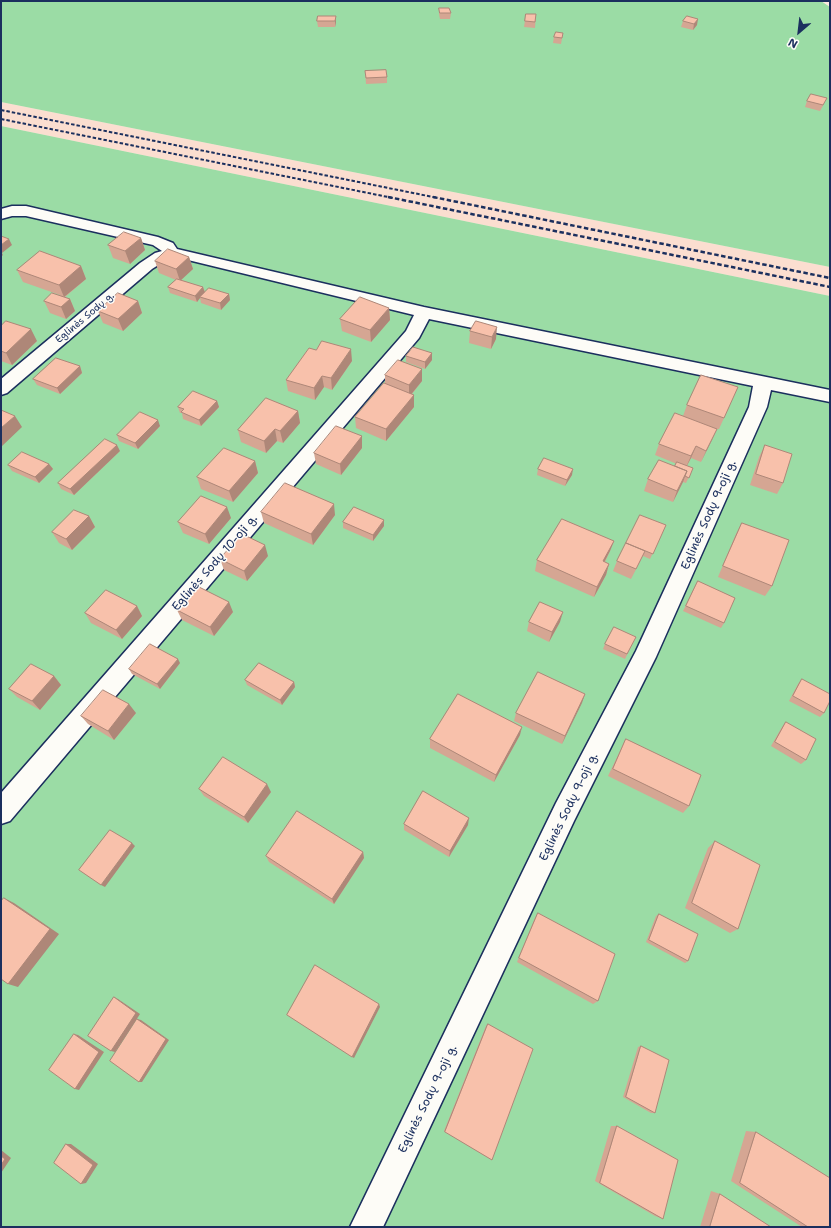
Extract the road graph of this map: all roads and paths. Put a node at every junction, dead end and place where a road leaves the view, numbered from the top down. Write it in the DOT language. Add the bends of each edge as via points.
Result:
graph roads {
  1 [pos="1,214"];
  2 [pos="172,253"];
  3 [pos="424,312"];
  4 [pos="763,384"];
  5 [pos="1,389"];
  6 [pos="830,396"];
  7 [pos="1,812"];
  8 [pos="366,1227"];
  1 -- 2 [label="street" via="26,211 158,242 167,246"];
  2 -- 3 [label="street"];
  2 -- 5 [label="street, Eglinės Sodų g." via="161,256 146,266"];
  3 -- 4 [label="street"];
  3 -- 7 [label="street, Eglinės Sodų 10-oji g." via="413,334"];
  4 -- 6 [label="street"];
  4 -- 8 [label="street, Eglinės Sodų 9-oji g." via="758,407 645,657 565,812"];
}
